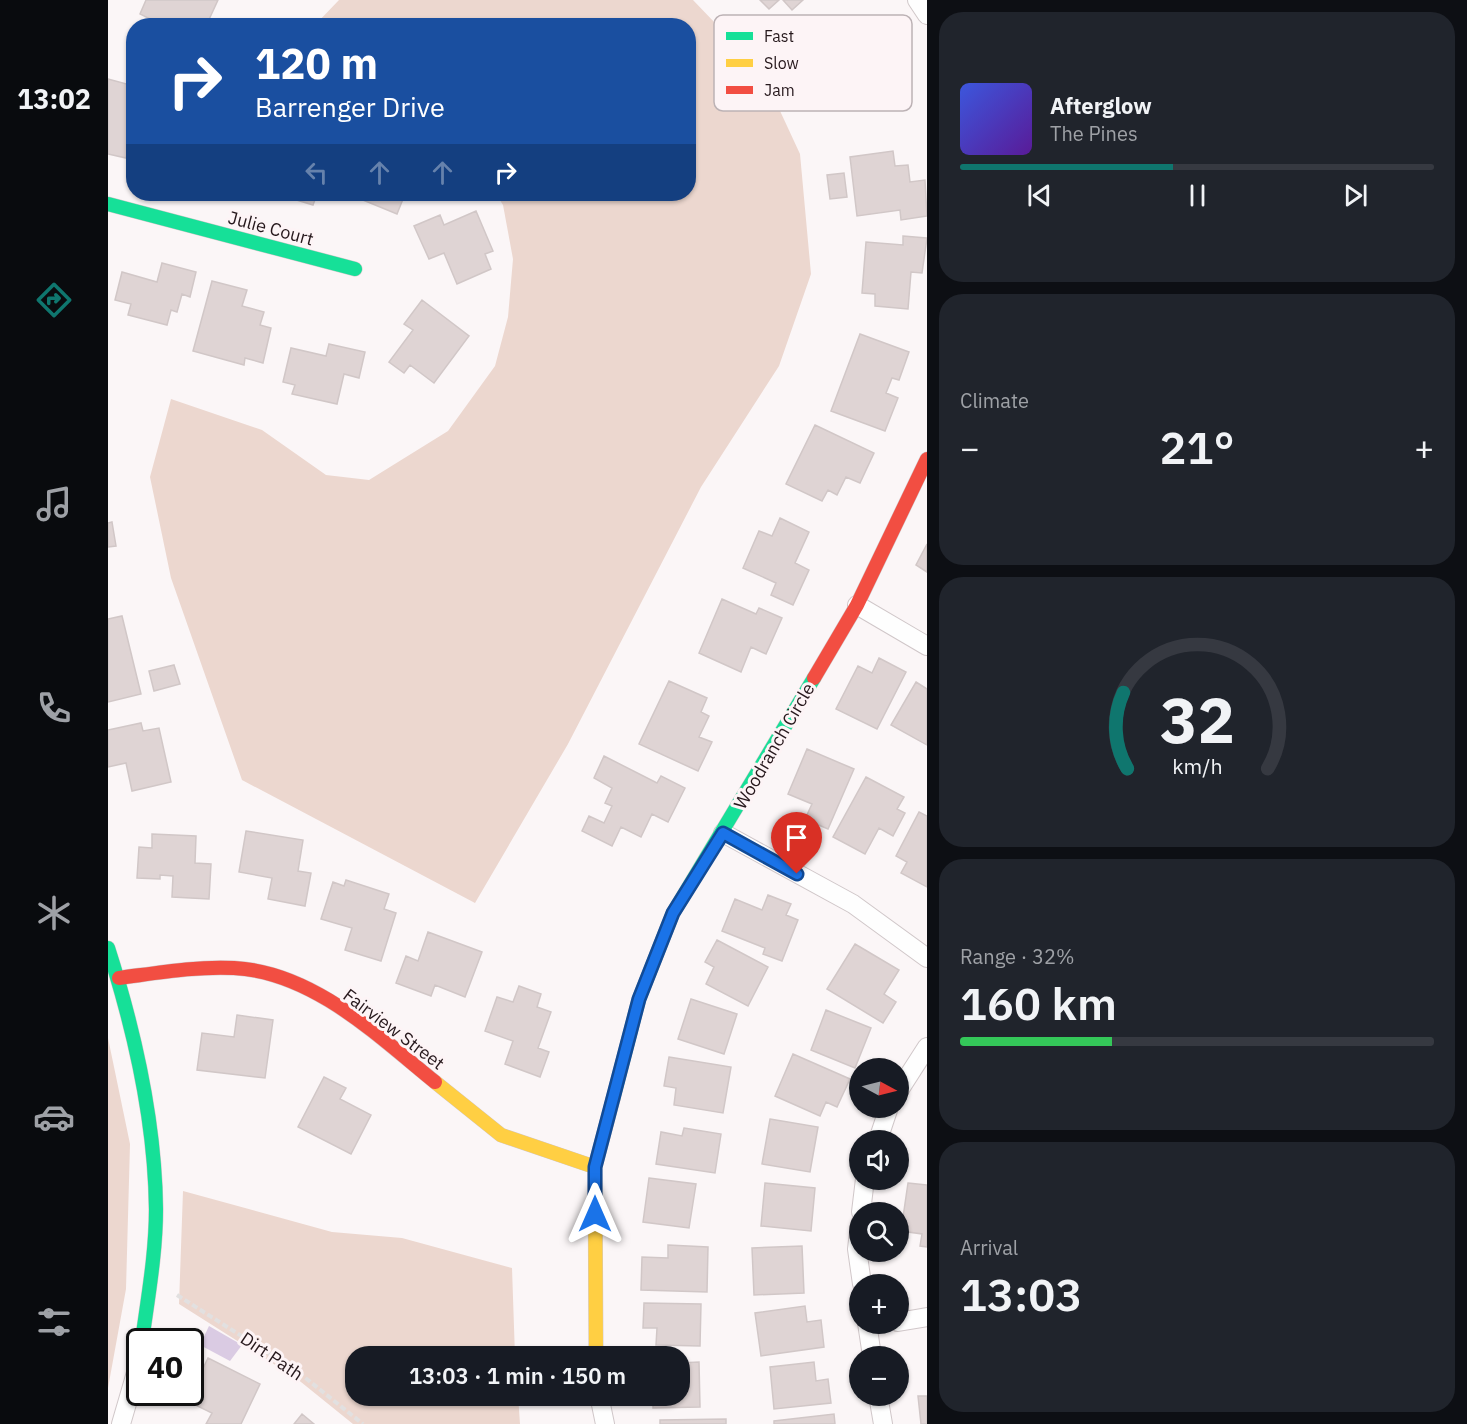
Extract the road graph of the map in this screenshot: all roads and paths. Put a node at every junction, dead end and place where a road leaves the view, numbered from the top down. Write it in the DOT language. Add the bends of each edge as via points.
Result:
graph roads {
  1 [pos="917,0"];
  2 [pos="927,15"];
  3 [pos="108,204"];
  4 [pos="355,269"];
  5 [pos="927,459"];
  6 [pos="857,605"];
  7 [pos="927,646"];
  8 [pos="723,833"];
  9 [pos="108,948"];
  10 [pos="927,958"];
  11 [pos="119,978"];
  12 [pos="927,1047"];
  13 [pos="909,1075"];
  14 [pos="595,1167"];
  15 [pos="177,1295"];
  16 [pos="927,1317"];
  17 [pos="909,1320"];
  18 [pos="144,1328"];
  19 [pos="596,1346"];
  20 [pos="127,1406"];
  21 [pos="601,1406"];
  22 [pos="881,1406"];
  23 [pos="122,1424"];
  24 [pos="363,1424"];
  25 [pos="605,1424"];
  26 [pos="883,1424"];
  1 -- 2 [label="street"];
  3 -- 4 [label="street, Julie Court"];
  5 -- 6 [label="street, Woodranch Circle"];
  6 -- 7 [label="street"];
  6 -- 8 [label="street, Woodranch Circle"];
  8 -- 10 [label="street" via="853,904"];
  8 -- 14 [label="street, Woodranch Circle" via="673,913 639,999"];
  9 -- 11 [label="street"];
  11 -- 14 [label="street, Fairview Street" via="236,968 284,979 347,1011 501,1135"];
  11 -- 18 [label="street" via="148,1114 156,1191 153,1263"];
  12 -- 13 [label="street"];
  14 -- 19 [label="street, Woodranch Circle"];
  15 -- 24 [label="path, Dirt Path" via="298,1372"];
  16 -- 17 [label="street"];
  20 -- 23 [label="street"];
  21 -- 25 [label="street"];
  22 -- 26 [label="street"];
}
